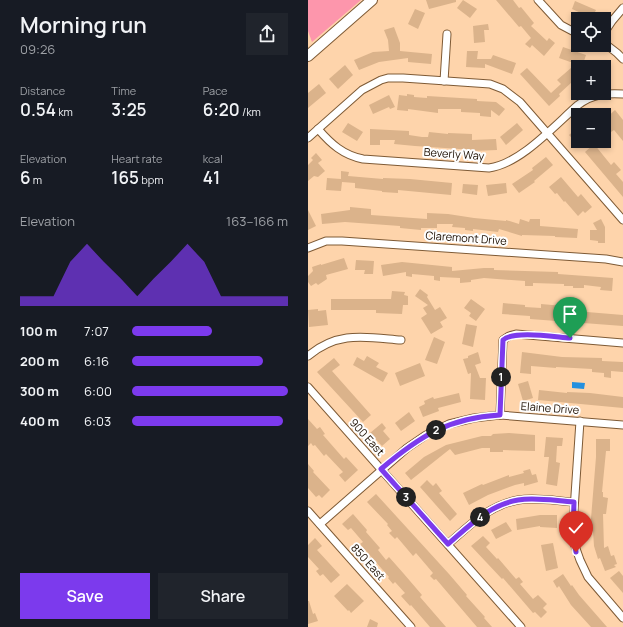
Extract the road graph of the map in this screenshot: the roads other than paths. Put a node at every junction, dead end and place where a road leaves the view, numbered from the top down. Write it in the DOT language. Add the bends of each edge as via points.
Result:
graph roads {
  1 [pos="372,0"];
  2 [pos="538,0"];
  3 [pos="623,8"];
  4 [pos="611,22"];
  5 [pos="571,30"];
  6 [pos="447,34"];
  7 [pos="611,48"];
  8 [pos="308,56"];
  9 [pos="623,60"];
  10 [pos="444,81"];
  11 [pos="623,94"];
  12 [pos="318,129"];
  13 [pos="547,132"];
  14 [pos="308,138"];
  15 [pos="623,220"];
  16 [pos="308,248"];
  17 [pos="623,262"];
  18 [pos="401,340"];
  19 [pos="623,342"];
  20 [pos="308,356"];
  21 [pos="308,387"];
  22 [pos="500,415"];
  23 [pos="580,421"];
  24 [pos="623,424"];
  25 [pos="381,469"];
  26 [pos="574,502"];
  27 [pos="308,511"];
  28 [pos="320,524"];
  29 [pos="448,544"];
  30 [pos="623,618"];
  31 [pos="409,626"];
  32 [pos="521,627"];
  1 -- 8 [label="main road"];
  2 -- 5 [label="street" via="561,25"];
  3 -- 4 [label="street"];
  6 -- 10 [label="street"];
  7 -- 9 [label="street"];
  10 -- 12 [label="street" via="395,78 381,80 362,90"];
  10 -- 13 [label="street" via="484,83 503,89 520,102"];
  11 -- 13 [label="street, Beverly Way" via="601,94 589,98"];
  12 -- 13 [label="street, Beverly Way" via="339,150 355,158 482,168 513,160"];
  12 -- 14 [label="street"];
  13 -- 15 [label="street"];
  16 -- 17 [label="street, Claremont Drive" via="326,241 342,240"];
  18 -- 20 [label="street" via="347,337 322,346"];
  19 -- 22 [label="street" via="516,334 506,337 503,340"];
  21 -- 25 [label="street, 900 East"];
  22 -- 23 [label="street, Elaine Drive"];
  22 -- 25 [label="street, Elaine Drive" via="461,421 437,429"];
  23 -- 24 [label="street, Elaine Drive"];
  23 -- 26 [label="street"];
  25 -- 28 [label="street, Elaine Drive"];
  25 -- 29 [label="street, 900 East"];
  26 -- 29 [label="street" via="529,499 506,503 486,513"];
  26 -- 30 [label="street" via="573,534 580,560 593,584"];
  27 -- 28 [label="street, 850 East"];
  28 -- 31 [label="street, 850 East"];
  29 -- 32 [label="street, 900 East"];
}
